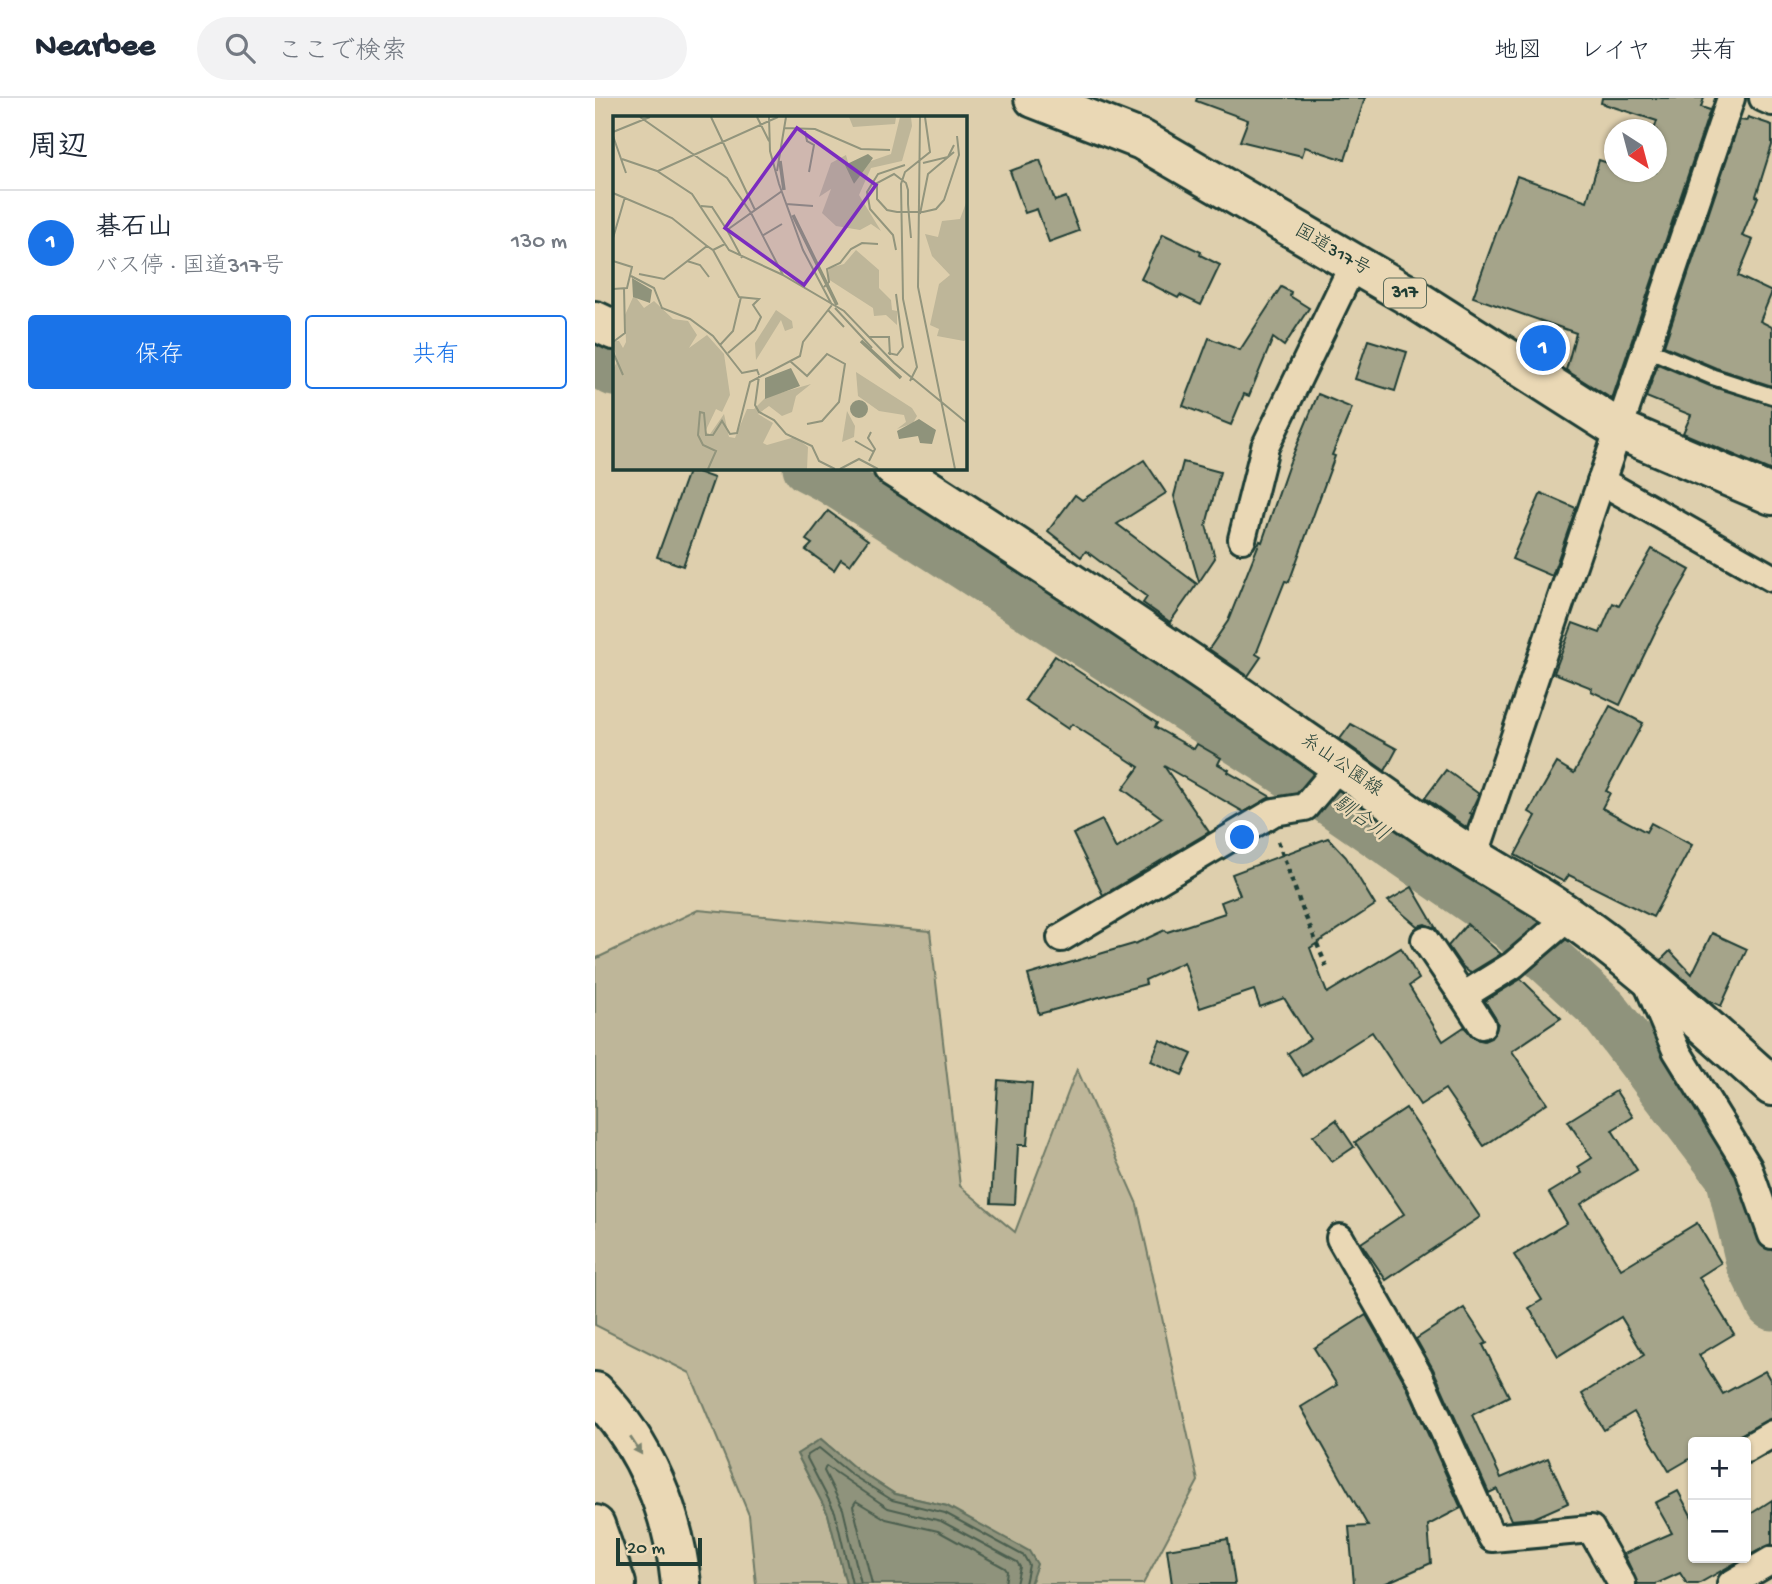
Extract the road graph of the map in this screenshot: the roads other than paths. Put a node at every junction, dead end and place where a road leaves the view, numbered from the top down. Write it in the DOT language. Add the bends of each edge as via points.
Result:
graph roads {
  1 [pos="1034,98"];
  2 [pos="1731,98"];
  3 [pos="1763,98"];
  4 [pos="1772,102"];
  5 [pos="1354,263"];
  6 [pos="595,321"];
  7 [pos="613,330"];
  8 [pos="1645,348"];
  9 [pos="1772,396"];
  10 [pos="1620,430"];
  11 [pos="896,469"];
  12 [pos="1601,481"];
  13 [pos="1772,495"];
  14 [pos="1242,539"];
  15 [pos="1772,578"];
  16 [pos="1340,765"];
  17 [pos="1473,860"];
  18 [pos="1569,917"];
  19 [pos="1061,938"];
  20 [pos="1425,940"];
  21 [pos="1643,972"];
  22 [pos="1463,996"];
  23 [pos="1482,1025"];
  24 [pos="1772,1086"];
  25 [pos="1772,1235"];
  26 [pos="1340,1238"];
  27 [pos="595,1392"];
  28 [pos="1772,1434"];
  29 [pos="1751,1446"];
  30 [pos="595,1525"];
  31 [pos="1772,1560"];
  32 [pos="616,1584"];
  33 [pos="681,1584"];
  34 [pos="1622,1584"];
  35 [pos="1731,1584"];
  1 -- 5 [label="main road, 国道317号 / 317" via="1142,140"];
  2 -- 8 [label="street"];
  3 -- 4 [label="street"];
  5 -- 10 [label="main road, 国道317号 / 317"];
  5 -- 14 [label="street" via="1265,447"];
  6 -- 7 [label="main road"];
  8 -- 9 [label="lane"];
  8 -- 10 [label="street"];
  10 -- 12 [label="street"];
  10 -- 13 [label="main road, 国道317号 / 317"];
  11 -- 16 [label="main road, 糸山公園線"];
  12 -- 15 [label="street"];
  12 -- 17 [label="street"];
  16 -- 17 [label="main road, 糸山公園線"];
  16 -- 19 [label="street" via="1305,807 1274,812"];
  17 -- 18 [label="main road, 糸山公園線"];
  18 -- 21 [label="main road, 糸山公園線"];
  18 -- 22 [label="street" via="1513,965"];
  20 -- 22 [label="street"];
  21 -- 24 [label="main road, 糸山公園線"];
  21 -- 25 [label="street" via="1676,1049 1748,1167"];
  22 -- 23 [label="street"];
  26 -- 34 [label="street" via="1419,1376 1492,1538 1591,1529"];
  27 -- 33 [label="main road, one-way" via="642,1454 664,1504 678,1553"];
  28 -- 29 [label="street"];
  30 -- 32 [label="main road"];
  31 -- 35 [label="street"];
}
